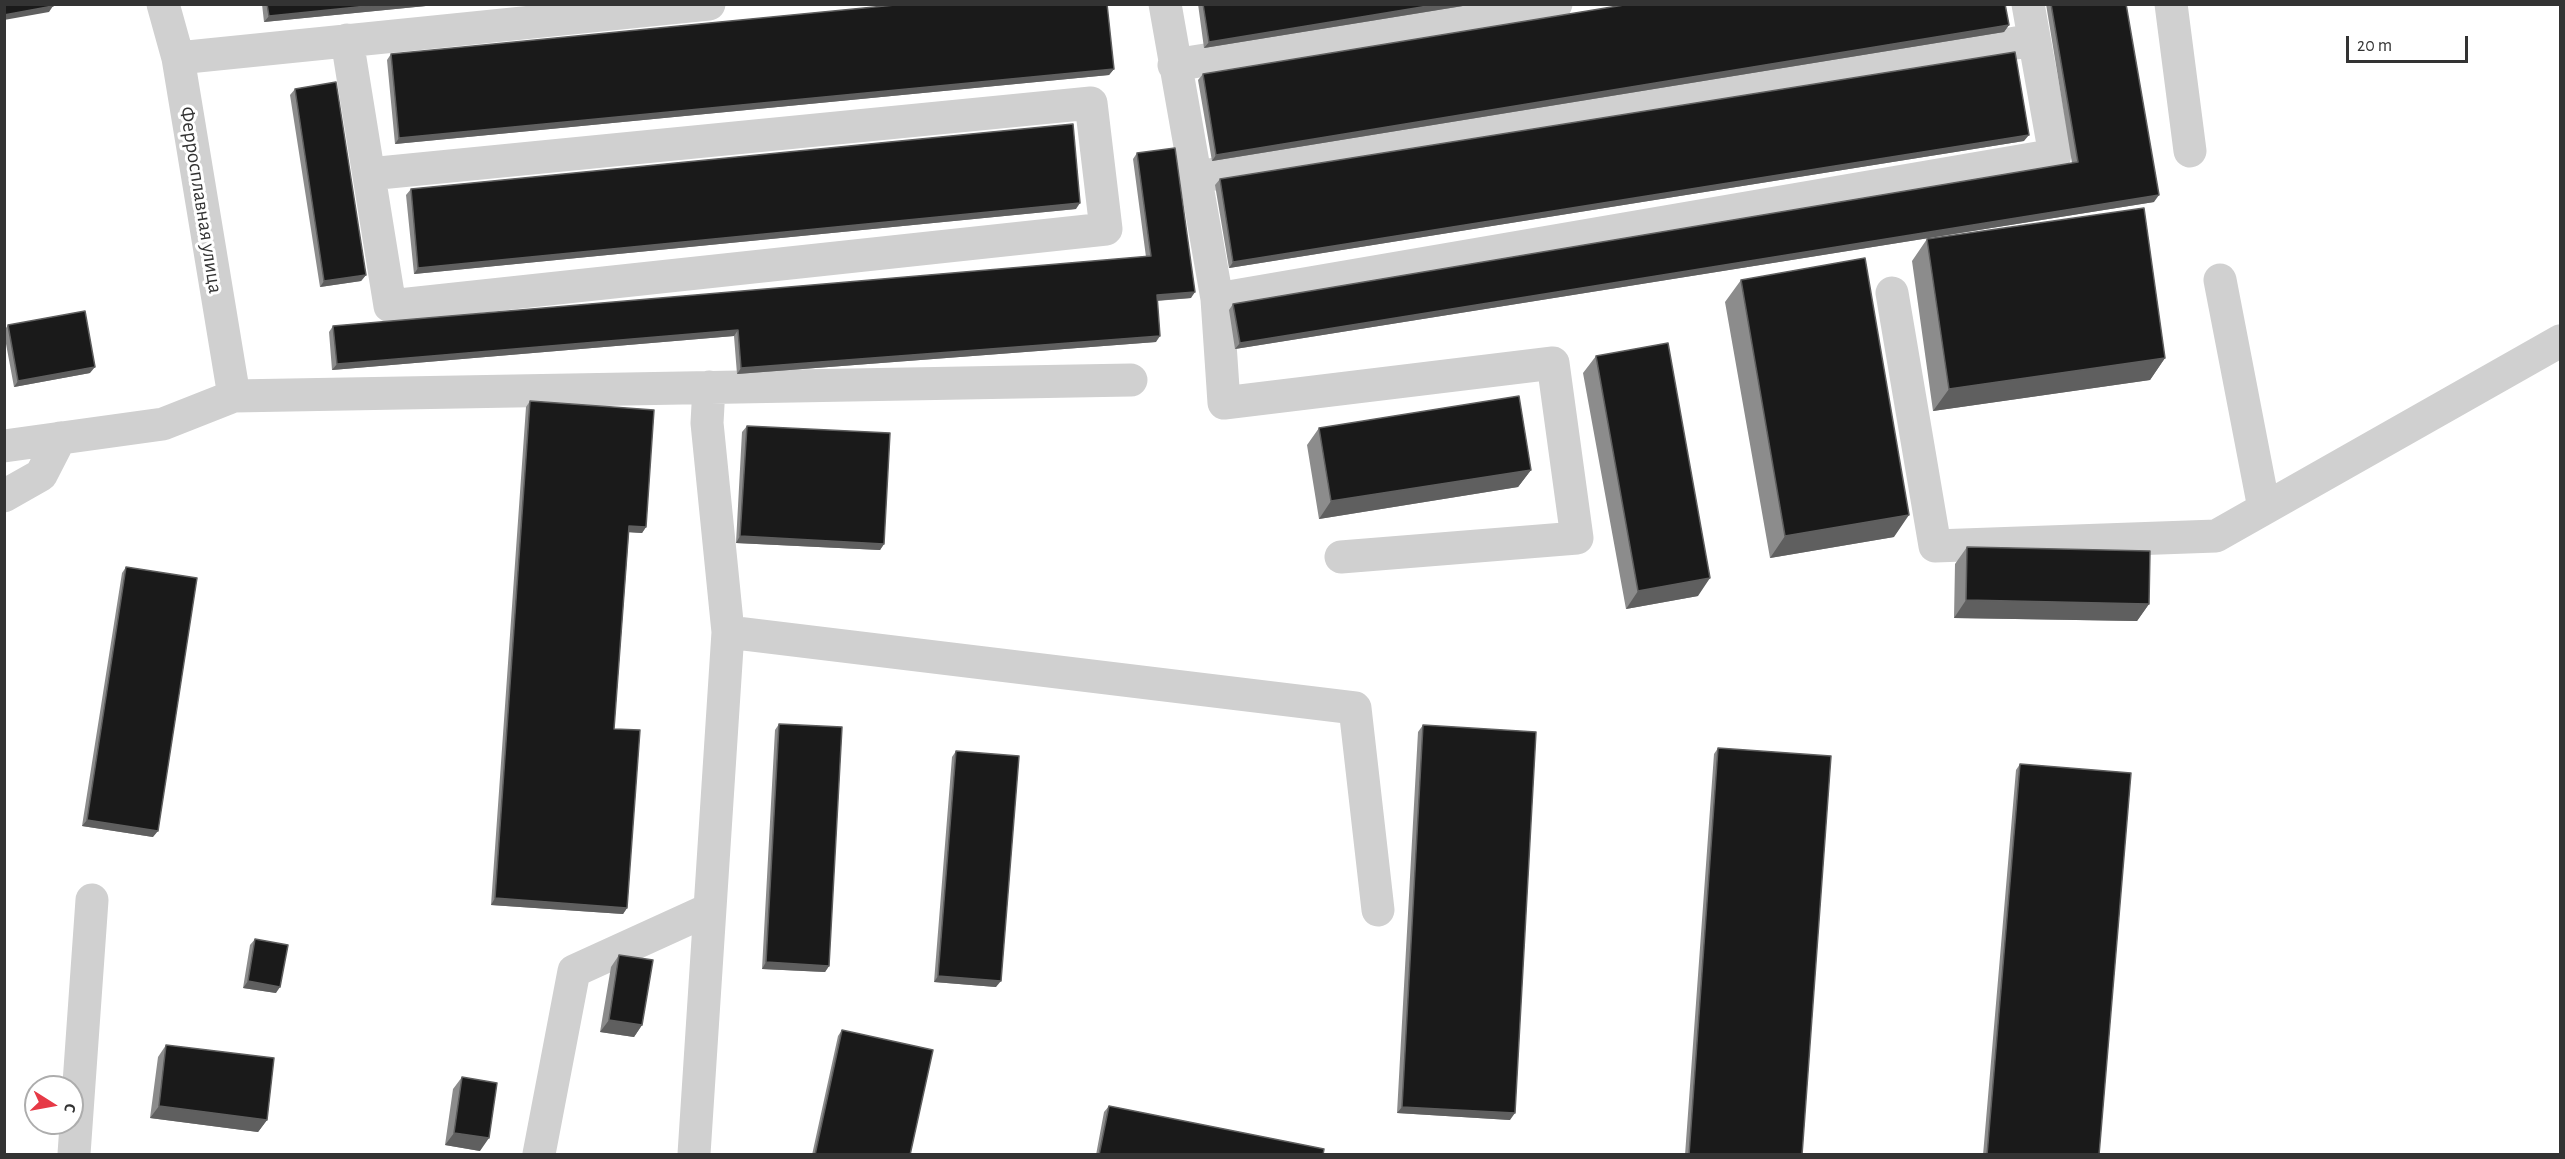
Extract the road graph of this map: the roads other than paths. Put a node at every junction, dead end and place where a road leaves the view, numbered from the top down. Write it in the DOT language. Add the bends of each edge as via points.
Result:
graph roads {
  1 [pos="164,4"];
  2 [pos="709,4"];
  3 [pos="1165,4"];
  4 [pos="1556,4"];
  5 [pos="2028,4"];
  6 [pos="2171,4"];
  7 [pos="347,40"];
  8 [pos="2034,40"];
  9 [pos="178,58"];
  10 [pos="1174,65"];
  11 [pos="2190,151"];
  12 [pos="369,174"];
  13 [pos="1197,177"];
  14 [pos="2220,280"];
  15 [pos="1892,293"];
  16 [pos="1217,299"];
  17 [pos="2560,341"];
  18 [pos="1131,380"];
  19 [pos="709,387"];
  20 [pos="234,396"];
  21 [pos="60,438"];
  22 [pos="4,446"];
  23 [pos="4,496"];
  24 [pos="2264,508"];
  25 [pos="1341,557"];
  26 [pos="728,632"];
  27 [pos="92,900"];
  28 [pos="710,909"];
  29 [pos="1378,910"];
  30 [pos="74,1155"];
  31 [pos="539,1155"];
  32 [pos="694,1155"];
  1 -- 9 [label="street, Ферросплавная улица"];
  2 -- 7 [label="street"];
  3 -- 10 [label="street"];
  4 -- 10 [label="street"];
  5 -- 8 [label="street"];
  6 -- 11 [label="street"];
  7 -- 9 [label="street"];
  7 -- 12 [label="street"];
  8 -- 13 [label="street"];
  8 -- 16 [label="street" via="2055,155"];
  9 -- 20 [label="street, Ферросплавная улица"];
  10 -- 13 [label="street"];
  12 -- 12 [label="street" via="390,306 1106,229 1091,103"];
  13 -- 16 [label="street"];
  14 -- 24 [label="street"];
  15 -- 24 [label="street" via="1935,546 2216,536"];
  16 -- 25 [label="street" via="1224,403 1553,363 1577,538"];
  17 -- 24 [label="street"];
  18 -- 19 [label="street"];
  19 -- 20 [label="street"];
  19 -- 26 [label="street" via="707,423"];
  20 -- 21 [label="street" via="163,424"];
  21 -- 22 [label="street"];
  21 -- 23 [label="street" via="41,475"];
  26 -- 28 [label="street"];
  26 -- 29 [label="street" via="1355,708"];
  27 -- 30 [label="street"];
  28 -- 31 [label="street" via="574,971"];
  28 -- 32 [label="street"];
}
